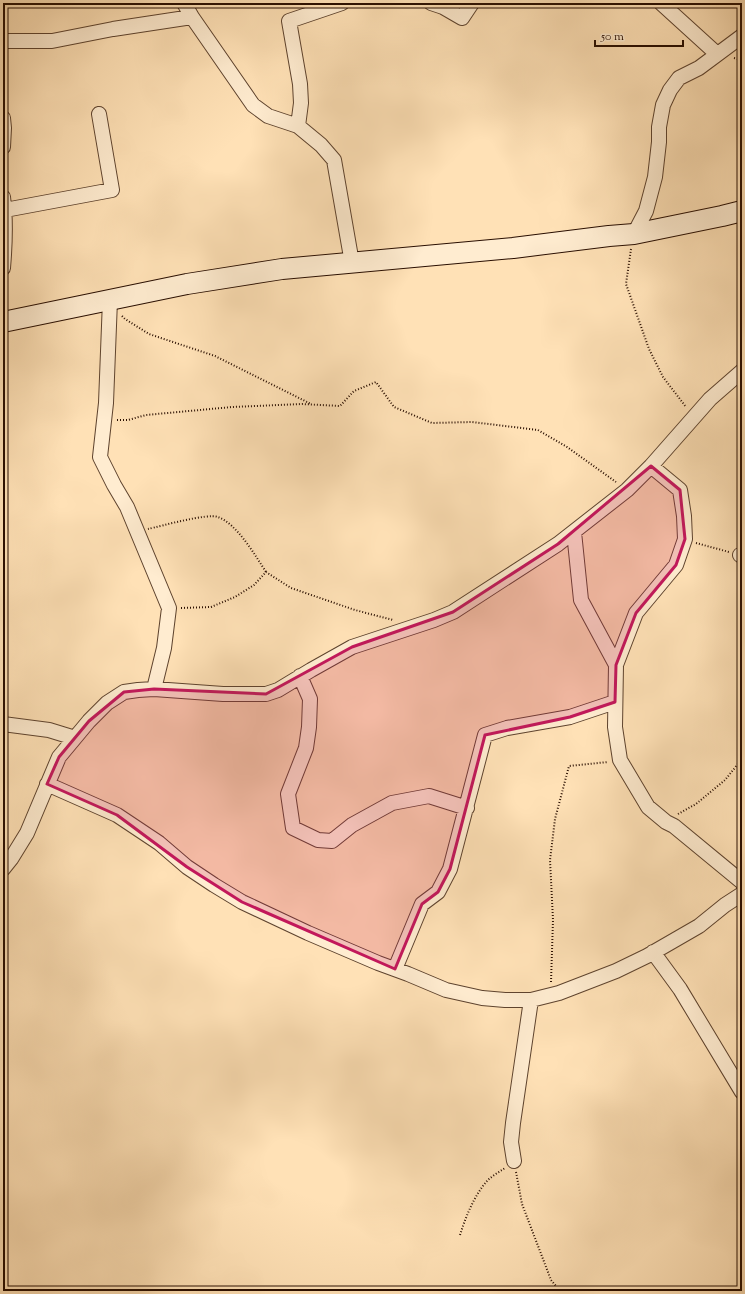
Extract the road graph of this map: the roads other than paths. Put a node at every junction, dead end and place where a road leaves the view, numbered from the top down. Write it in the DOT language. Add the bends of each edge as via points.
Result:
graph roads {
  1 [pos="184,3"];
  2 [pos="342,3"];
  3 [pos="431,3"];
  4 [pos="472,3"];
  5 [pos="661,3"];
  6 [pos="192,17"];
  7 [pos="742,36"];
  8 [pos="3,41"];
  9 [pos="717,54"];
  10 [pos="99,114"];
  11 [pos="3,118"];
  12 [pos="298,126"];
  13 [pos="3,147"];
  14 [pos="4,203"];
  15 [pos="742,211"];
  16 [pos="634,234"];
  17 [pos="352,263"];
  18 [pos="3,268"];
  19 [pos="110,300"];
  20 [pos="3,322"];
  21 [pos="742,371"];
  22 [pos="651,466"];
  23 [pos="574,532"];
  24 [pos="616,665"];
  25 [pos="300,676"];
  26 [pos="154,689"];
  27 [pos="615,702"];
  28 [pos="3,724"];
  29 [pos="75,738"];
  30 [pos="47,784"];
  31 [pos="466,808"];
  32 [pos="3,869"];
  33 [pos="742,882"];
  34 [pos="742,894"];
  35 [pos="653,952"];
  36 [pos="395,969"];
  37 [pos="531,1000"];
  38 [pos="742,1092"];
  39 [pos="514,1161"];
  1 -- 6 [label="street"];
  2 -- 12 [label="street" via="289,22 300,84"];
  3 -- 4 [label="street" via="462,18"];
  5 -- 9 [label="street"];
  6 -- 8 [label="street" via="52,41"];
  6 -- 12 [label="street" via="253,105 268,116"];
  7 -- 9 [label="street"];
  9 -- 16 [label="street" via="699,68 679,78 663,105 655,177 646,211"];
  10 -- 14 [label="street" via="112,190"];
  11 -- 13 [label="street"];
  12 -- 17 [label="street" via="334,160"];
  14 -- 18 [label="street"];
  15 -- 16 [label="main road"];
  16 -- 17 [label="main road"];
  17 -- 19 [label="main road" via="187,284"];
  19 -- 20 [label="main road"];
  19 -- 26 [label="street" via="109,350 100,457 127,507 169,608 164,648"];
  21 -- 22 [label="street" via="710,399"];
  22 -- 23 [label="street" via="627,490"];
  22 -- 24 [label="street" via="680,490 685,539 676,565 636,613"];
  23 -- 24 [label="street" via="581,600"];
  23 -- 25 [label="street" via="453,612 352,647"];
  24 -- 27 [label="street"];
  25 -- 26 [label="street" via="278,690 266,694"];
  25 -- 31 [label="street" via="310,699 309,728 306,748 288,794 293,828 318,840 332,841 352,825 392,803 429,796"];
  26 -- 29 [label="street" via="124,692 107,703"];
  27 -- 31 [label="street" via="570,717 507,728 485,735"];
  27 -- 33 [label="street" via="615,727 620,760 648,807"];
  28 -- 29 [label="street" via="49,730"];
  29 -- 30 [label="street" via="59,757"];
  30 -- 32 [label="street" via="27,833"];
  30 -- 36 [label="street" via="117,815 187,867 242,902"];
  31 -- 36 [label="street" via="450,869 438,892 422,904"];
  34 -- 35 [label="street" via="699,926"];
  35 -- 37 [label="street" via="616,971 559,994"];
  35 -- 38 [label="street" via="680,990"];
  36 -- 37 [label="street" via="446,990 482,998"];
  37 -- 39 [label="street" via="513,1123"];
}
